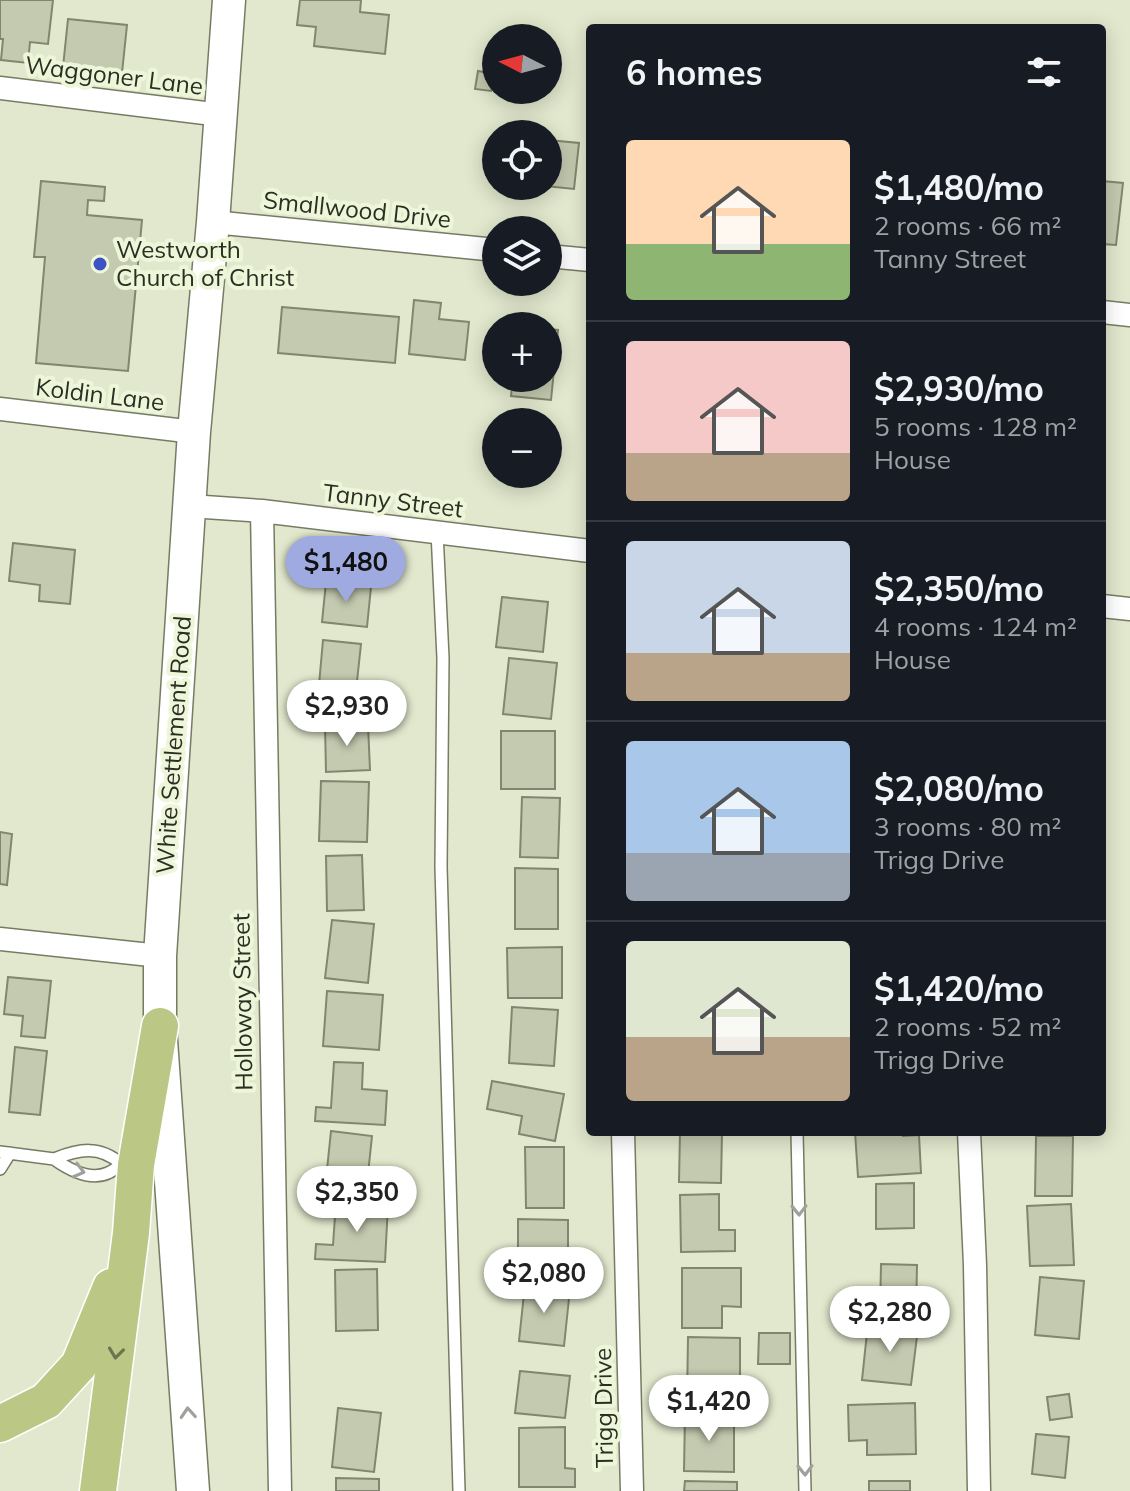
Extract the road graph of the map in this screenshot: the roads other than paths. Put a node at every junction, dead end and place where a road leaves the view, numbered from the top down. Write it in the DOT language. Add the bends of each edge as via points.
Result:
graph roads {
  1 [pos="229,0"];
  2 [pos="0,88"];
  3 [pos="221,115"];
  4 [pos="213,222"];
  5 [pos="482,249"];
  6 [pos="562,257"];
  7 [pos="586,260"];
  8 [pos="1106,312"];
  9 [pos="1130,315"];
  10 [pos="0,409"];
  11 [pos="194,432"];
  12 [pos="190,506"];
  13 [pos="262,511"];
  14 [pos="437,532"];
  15 [pos="586,551"];
  16 [pos="1106,606"];
  17 [pos="1130,609"];
  18 [pos="0,939"];
  19 [pos="160,956"];
  20 [pos="160,1026"];
  21 [pos="623,1136"];
  22 [pos="797,1136"];
  23 [pos="969,1136"];
  24 [pos="5,1152"];
  25 [pos="54,1159"];
  26 [pos="147,1165"];
  27 [pos="0,1169"];
  28 [pos="131,1233"];
  29 [pos="0,1424"];
  30 [pos="98,1491"];
  31 [pos="193,1491"];
  32 [pos="280,1491"];
  33 [pos="459,1491"];
  34 [pos="632,1491"];
  35 [pos="805,1491"];
  36 [pos="979,1491"];
  1 -- 3 [label="main road, White Settlement Road"];
  2 -- 3 [label="street, Waggoner Lane"];
  3 -- 4 [label="main road, White Settlement Road"];
  4 -- 5 [label="street, Smallwood Drive"];
  4 -- 11 [label="main road, White Settlement Road"];
  6 -- 7 [label="street"];
  8 -- 9 [label="street"];
  10 -- 11 [label="street, Koldin Lane"];
  11 -- 12 [label="main road, White Settlement Road"];
  12 -- 13 [label="street, Tanny Street"];
  12 -- 19 [label="main road, White Settlement Road"];
  13 -- 14 [label="street, Tanny Street"];
  13 -- 32 [label="street, Holloway Street"];
  14 -- 15 [label="street, Tanny Street"];
  14 -- 33 [label="lane"];
  16 -- 17 [label="street"];
  18 -- 19 [label="street"];
  19 -- 20 [label="main road, White Settlement Road"];
  20 -- 26 [label="main road"];
  21 -- 34 [label="street, Trigg Drive"];
  22 -- 35 [label="lane, one-way"];
  23 -- 36 [label="street"];
  24 -- 25 [label="lane"];
  24 -- 27 [label="lane"];
  25 -- 26 [label="lane" via="75,1151 108,1153"];
  25 -- 26 [label="lane, one-way" via="74,1173 106,1175"];
  26 -- 28 [label="main road"];
  31 -- 26 [label="main road, one-way"];
  28 -- 29 [label="main road" via="79,1365 46,1401"];
  28 -- 30 [label="main road, one-way"];
}
